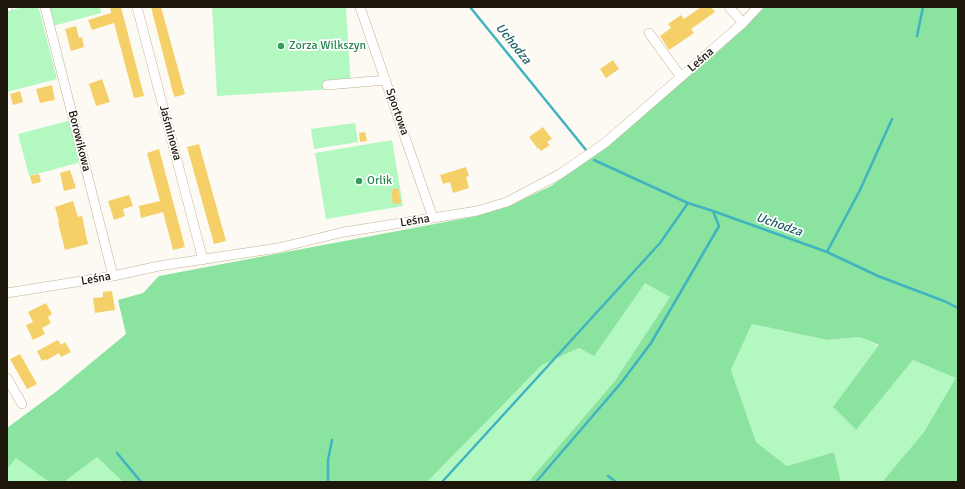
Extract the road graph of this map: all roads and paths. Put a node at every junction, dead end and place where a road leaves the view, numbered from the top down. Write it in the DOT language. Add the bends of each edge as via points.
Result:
graph roads {
  1 [pos="45,7"];
  2 [pos="137,7"];
  3 [pos="360,7"];
  4 [pos="729,7"];
  5 [pos="758,7"];
  6 [pos="743,22"];
  7 [pos="649,33"];
  8 [pos="681,77"];
  9 [pos="386,80"];
  10 [pos="327,85"];
  11 [pos="433,218"];
  12 [pos="203,260"];
  13 [pos="113,276"];
  14 [pos="7,293"];
  15 [pos="7,378"];
  16 [pos="22,404"];
  1 -- 13 [label="street, Borowikowa"];
  2 -- 12 [label="street, Jaśminowa"];
  3 -- 9 [label="street, Sportowa"];
  4 -- 6 [label="street"];
  5 -- 6 [label="street, Leśna"];
  6 -- 8 [label="street, Leśna"];
  7 -- 8 [label="street"];
  8 -- 11 [label="street, Leśna" via="604,143 532,190 507,202 477,211"];
  9 -- 10 [label="street"];
  9 -- 11 [label="street, Sportowa"];
  11 -- 12 [label="street, Leśna" via="344,232 281,247"];
  12 -- 13 [label="street, Leśna"];
  13 -- 14 [label="street, Leśna"];
  15 -- 16 [label="street"];
}
